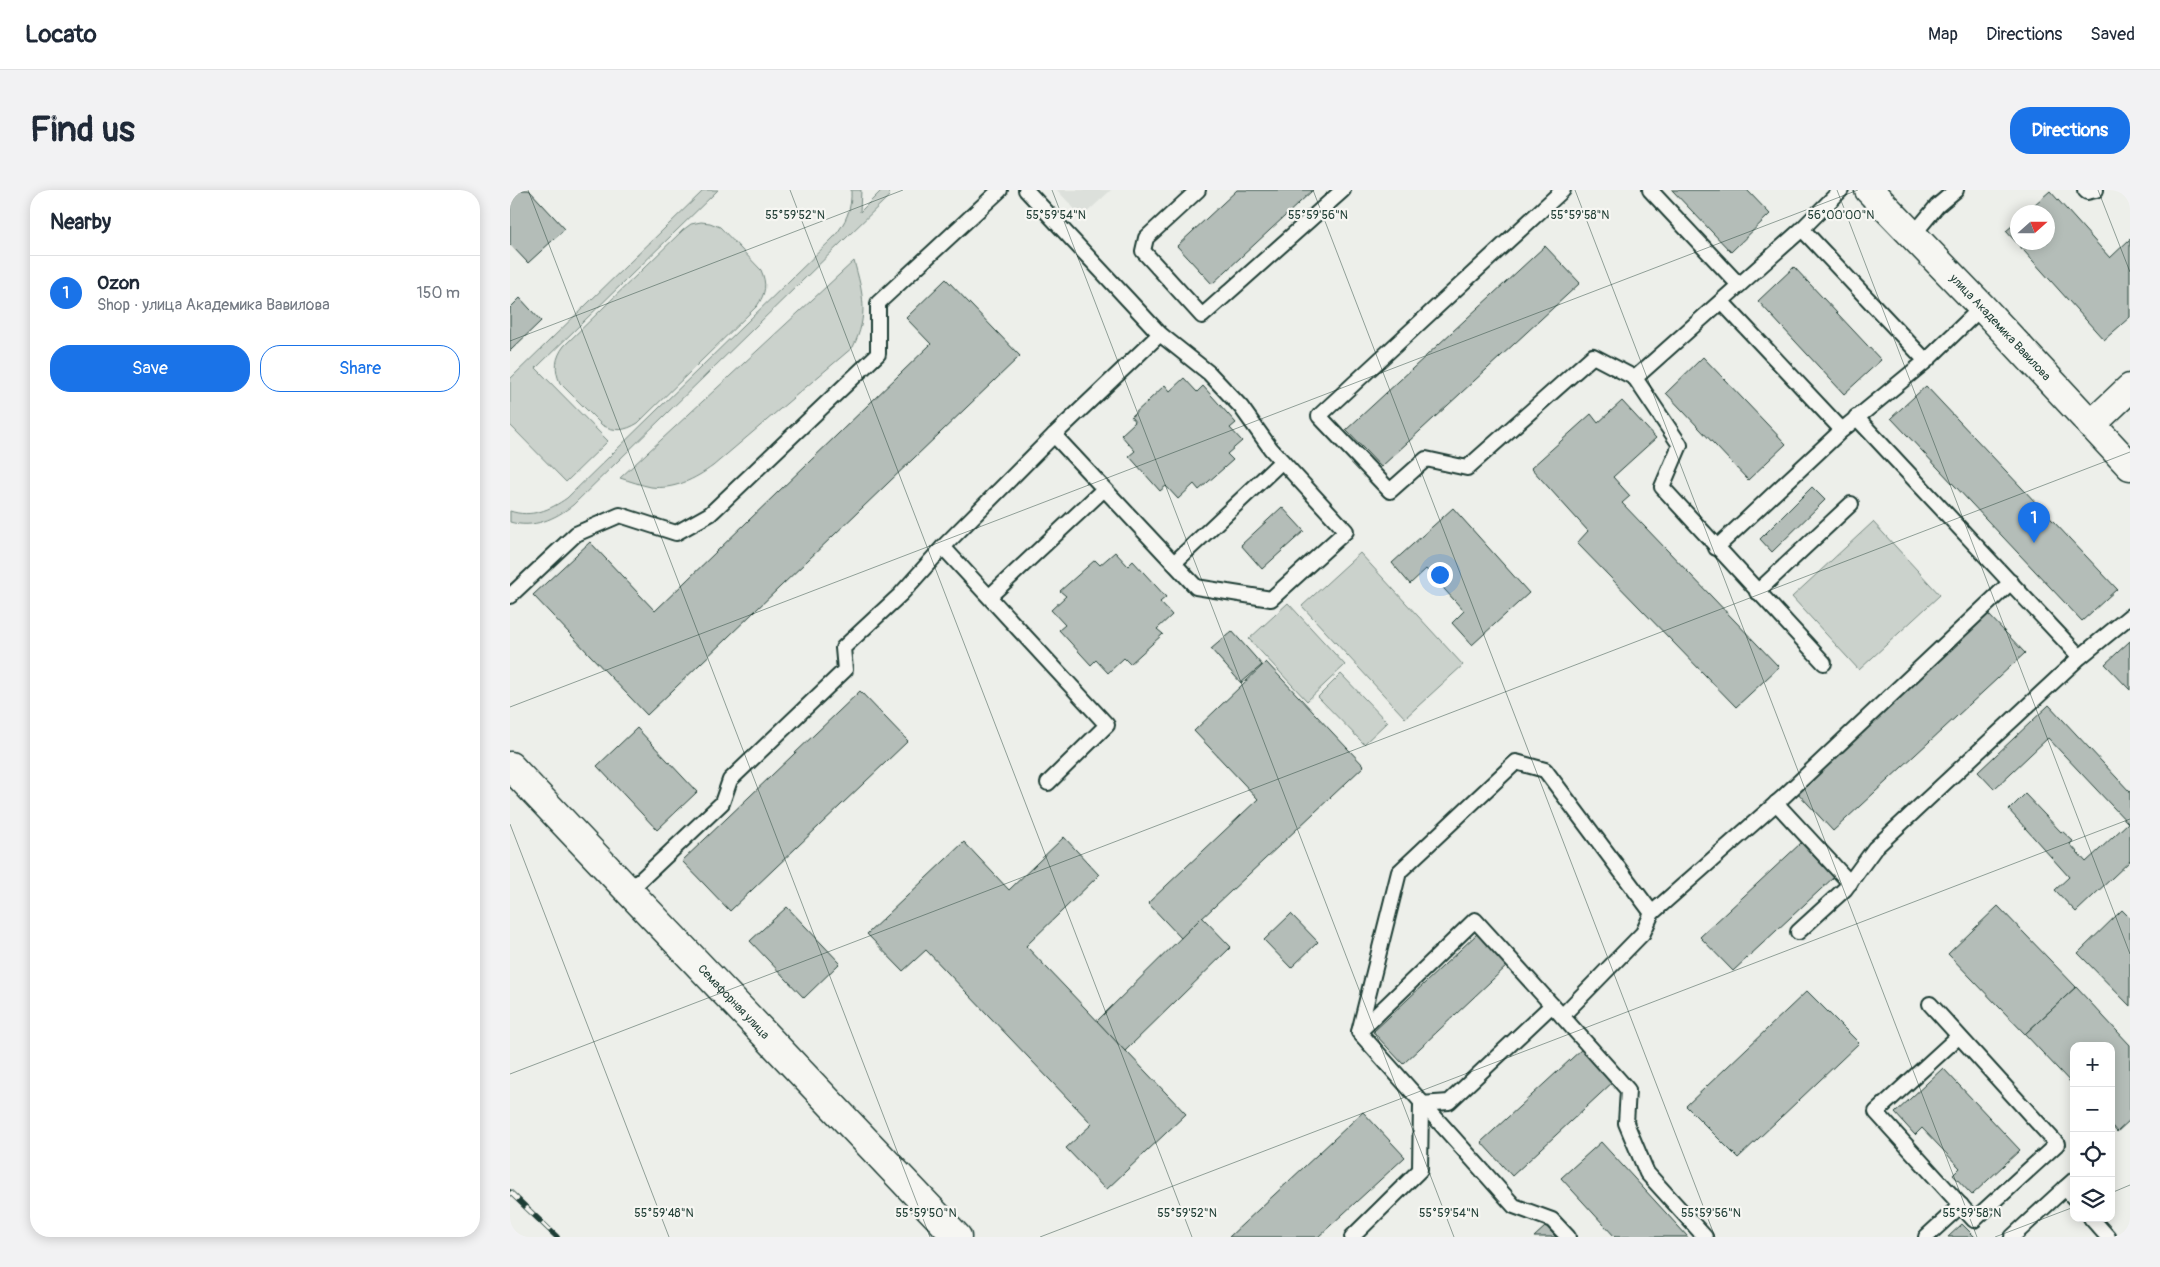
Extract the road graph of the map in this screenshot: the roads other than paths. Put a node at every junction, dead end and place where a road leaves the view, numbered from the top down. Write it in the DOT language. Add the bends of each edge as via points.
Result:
graph roads {
  1 [pos="1000,190"];
  2 [pos="1026,190"];
  3 [pos="1198,190"];
  4 [pos="1343,190"];
  5 [pos="1563,190"];
  6 [pos="1650,190"];
  7 [pos="1841,190"];
  8 [pos="1869,190"];
  9 [pos="1956,190"];
  10 [pos="2085,190"];
  11 [pos="2096,190"];
  12 [pos="1802,229"];
  13 [pos="1914,235"];
  14 [pos="1739,285"];
  15 [pos="1722,302"];
  16 [pos="1982,307"];
  17 [pos="1160,334"];
  18 [pos="1926,361"];
  19 [pos="1635,378"];
  20 [pos="2130,388"];
  21 [pos="1856,417"];
  22 [pos="2091,425"];
  23 [pos="1842,430"];
  24 [pos="1054,435"];
  25 [pos="1282,461"];
  26 [pos="2130,466"];
  27 [pos="1103,490"];
  28 [pos="1851,504"];
  29 [pos="943,547"];
  30 [pos="1716,548"];
  31 [pos="1174,563"];
  32 [pos="2011,582"];
  33 [pos="1757,592"];
  34 [pos="510,596"];
  35 [pos="990,596"];
  36 [pos="2130,616"];
  37 [pos="2080,657"];
  38 [pos="1824,663"];
  39 [pos="510,766"];
  40 [pos="1048,783"];
  41 [pos="1776,803"];
  42 [pos="1850,883"];
  43 [pos="629,891"];
  44 [pos="1652,913"];
  45 [pos="1798,932"];
  46 [pos="1930,1004"];
  47 [pos="1552,1005"];
  48 [pos="1562,1016"];
  49 [pos="1359,1032"];
  50 [pos="1959,1036"];
  51 [pos="1421,1104"];
  52 [pos="2070,1190"];
  53 [pos="1961,1205"];
  54 [pos="2095,1222"];
  55 [pos="957,1237"];
  56 [pos="1352,1237"];
  57 [pos="1568,1237"];
  58 [pos="1705,1237"];
  59 [pos="1926,1237"];
  60 [pos="2012,1237"];
  61 [pos="2108,1237"];
  1 -- 34 [label="lane" via="878,303 878,354 710,514 676,533 620,515 576,534"];
  2 -- 17 [label="lane"];
  3 -- 4 [label="lane" via="1146,238 1142,252 1202,316"];
  5 -- 19 [label="lane" via="1319,416 1390,491 1426,459 1467,468 1593,356"];
  6 -- 14 [label="lane"];
  7 -- 12 [label="lane"];
  8 -- 13 [label="main road, улица Академика Вавилова"];
  9 -- 13 [label="lane" via="1937,206"];
  10 -- 11 [label="lane"];
  12 -- 14 [label="lane"];
  12 -- 18 [label="lane"];
  13 -- 16 [label="main road, улица Академика Вавилова"];
  14 -- 15 [label="lane"];
  15 -- 19 [label="lane"];
  15 -- 23 [label="lane"];
  16 -- 18 [label="lane"];
  16 -- 22 [label="main road, улица Академика Вавилова"];
  17 -- 24 [label="lane"];
  17 -- 25 [label="lane" via="1209,373 1241,407"];
  18 -- 21 [label="lane"];
  19 -- 30 [label="lane" via="1680,445 1662,487"];
  20 -- 22 [label="main road"];
  21 -- 23 [label="lane"];
  21 -- 32 [label="lane"];
  22 -- 26 [label="main road, улица Академика Вавилова"];
  23 -- 30 [label="lane"];
  24 -- 27 [label="lane"];
  24 -- 29 [label="lane"];
  25 -- 31 [label="lane"];
  25 -- 31 [label="lane" via="1346,531 1271,599 1196,587"];
  27 -- 31 [label="lane"];
  27 -- 35 [label="lane"];
  28 -- 33 [label="lane"];
  29 -- 35 [label="lane"];
  29 -- 43 [label="lane" via="901,594 843,648 845,670 730,780 722,803"];
  30 -- 33 [label="lane"];
  32 -- 37 [label="lane"];
  32 -- 41 [label="lane"];
  33 -- 38 [label="lane"];
  35 -- 40 [label="lane" via="1107,725"];
  36 -- 37 [label="lane"];
  37 -- 42 [label="lane" via="1875,848"];
  39 -- 43 [label="main road, Семафорная улица"];
  41 -- 42 [label="lane"];
  41 -- 44 [label="lane"];
  42 -- 45 [label="lane"];
  43 -- 55 [label="main road, Семафорная улица"];
  44 -- 48 [label="lane" via="1643,933"];
  44 -- 49 [label="lane" via="1545,770 1516,762 1400,872"];
  46 -- 50 [label="lane"];
  47 -- 48 [label="lane"];
  47 -- 49 [label="lane" via="1475,920"];
  47 -- 51 [label="lane" via="1449,1102"];
  48 -- 58 [label="lane" via="1628,1090 1626,1124 1647,1173"];
  49 -- 51 [label="lane"];
  50 -- 53 [label="lane" via="1876,1112"];
  50 -- 53 [label="lane" via="2057,1144 1974,1220"];
  51 -- 56 [label="lane" via="1420,1170"];
  51 -- 57 [label="lane" via="1514,1206 1552,1220"];
  52 -- 60 [label="lane"];
  53 -- 59 [label="lane"];
  54 -- 61 [label="lane"];
}
